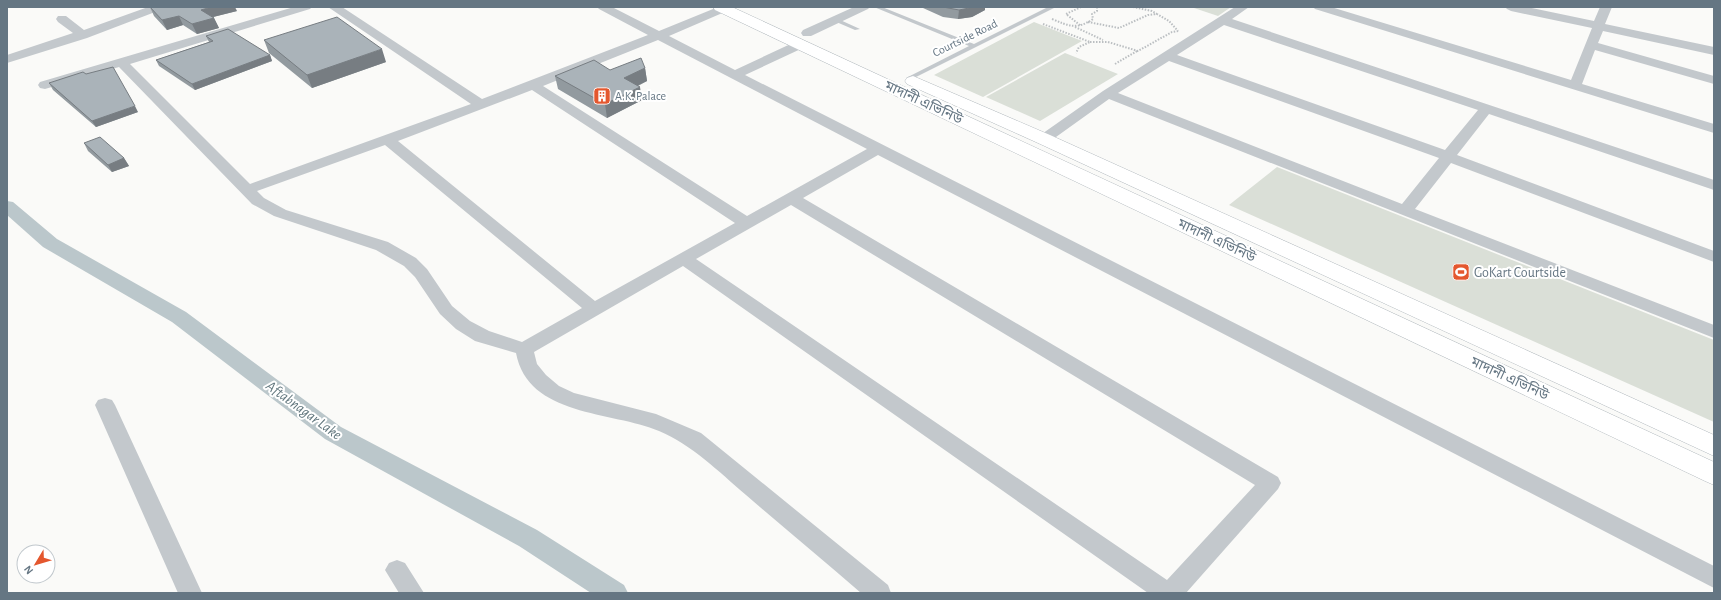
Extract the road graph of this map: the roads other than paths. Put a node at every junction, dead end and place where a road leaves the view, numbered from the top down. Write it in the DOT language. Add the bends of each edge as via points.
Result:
graph roads {
  1 [pos="159,7"];
  2 [pos="306,7"];
  3 [pos="334,7"];
  4 [pos="603,7"];
  5 [pos="750,7"];
  6 [pos="864,7"];
  7 [pos="877,7"];
  8 [pos="1053,7"];
  9 [pos="1243,7"];
  10 [pos="1319,7"];
  11 [pos="1511,7"];
  12 [pos="1606,7"];
  13 [pos="722,8"];
  14 [pos="62,19"];
  15 [pos="836,20"];
  16 [pos="1222,20"];
  17 [pos="1599,26"];
  18 [pos="857,29"];
  19 [pos="83,35"];
  20 [pos="659,36"];
  21 [pos="804,39"];
  22 [pos="1592,45"];
  23 [pos="974,46"];
  24 [pos="1714,51"];
  25 [pos="1168,56"];
  26 [pos="7,59"];
  27 [pos="122,63"];
  28 [pos="734,75"];
  29 [pos="1714,80"];
  30 [pos="901,83"];
  31 [pos="45,85"];
  32 [pos="533,85"];
  33 [pos="1575,86"];
  34 [pos="1108,94"];
  35 [pos="480,104"];
  36 [pos="1486,109"];
  37 [pos="1714,130"];
  38 [pos="1044,138"];
  39 [pos="388,140"];
  40 [pos="878,149"];
  41 [pos="1028,152"];
  42 [pos="1447,156"];
  43 [pos="1714,185"];
  44 [pos="246,190"];
  45 [pos="791,198"];
  46 [pos="1405,211"];
  47 [pos="747,223"];
  48 [pos="1714,257"];
  49 [pos="684,259"];
  50 [pos="594,310"];
  51 [pos="1714,332"];
  52 [pos="524,349"];
  53 [pos="105,405"];
  54 [pos="1714,446"];
  55 [pos="1714,474"];
  56 [pos="397,570"];
  57 [pos="1714,578"];
  58 [pos="190,593"];
  59 [pos="412,593"];
  60 [pos="879,593"];
  61 [pos="1167,593"];
  62 [pos="1171,593"];
  1 -- 19 [label="street"];
  2 -- 27 [label="street"];
  3 -- 35 [label="street"];
  4 -- 20 [label="street"];
  5 -- 21 [label="main road, মাদানী এভিনিউ"];
  6 -- 15 [label="street"];
  7 -- 23 [label="lane"];
  8 -- 23 [label="lane, Courtside Road"];
  9 -- 16 [label="street"];
  10 -- 33 [label="street"];
  11 -- 17 [label="street"];
  12 -- 17 [label="street"];
  13 -- 20 [label="street"];
  13 -- 21 [label="main road, মাদানী এভিনিউ"];
  14 -- 19 [label="street"];
  15 -- 18 [label="lane"];
  15 -- 21 [label="street"];
  16 -- 25 [label="street"];
  16 -- 36 [label="street"];
  17 -- 22 [label="street"];
  17 -- 24 [label="street"];
  19 -- 26 [label="street"];
  20 -- 28 [label="street"];
  20 -- 32 [label="street"];
  21 -- 28 [label="street"];
  21 -- 30 [label="main road, মাদানী এভিনিউ"];
  22 -- 29 [label="street"];
  22 -- 33 [label="street"];
  23 -- 30 [label="lane, Courtside Road"];
  25 -- 34 [label="street"];
  25 -- 42 [label="street"];
  27 -- 31 [label="street"];
  27 -- 44 [label="street"];
  28 -- 40 [label="street"];
  30 -- 38 [label="main road, মাদানী এভিনিউ"];
  30 -- 41 [label="main road, মাদানী এভিনিউ"];
  32 -- 35 [label="street"];
  32 -- 47 [label="street"];
  33 -- 37 [label="street"];
  34 -- 38 [label="street"];
  34 -- 46 [label="street"];
  35 -- 39 [label="street"];
  36 -- 42 [label="street"];
  36 -- 43 [label="street"];
  38 -- 41 [label="main road"];
  38 -- 54 [label="main road, মাদানী এভিনিউ"];
  39 -- 44 [label="street"];
  39 -- 50 [label="street"];
  40 -- 45 [label="street"];
  40 -- 57 [label="street"];
  41 -- 55 [label="main road, মাদানী এভিনিউ"];
  42 -- 46 [label="street"];
  42 -- 48 [label="street"];
  44 -- 52 [label="street" via="258,201 280,213 382,246 410,262 421,273 446,310 464,325 482,336"];
  45 -- 47 [label="street"];
  45 -- 62 [label="street" via="1270,484"];
  46 -- 51 [label="street"];
  47 -- 49 [label="street"];
  49 -- 50 [label="street"];
  49 -- 61 [label="street"];
  50 -- 52 [label="street"];
  52 -- 60 [label="street" via="528,366 540,381 560,395 587,405 654,420 672,426 694,439"];
  53 -- 58 [label="street"];
  56 -- 59 [label="street"];
}
